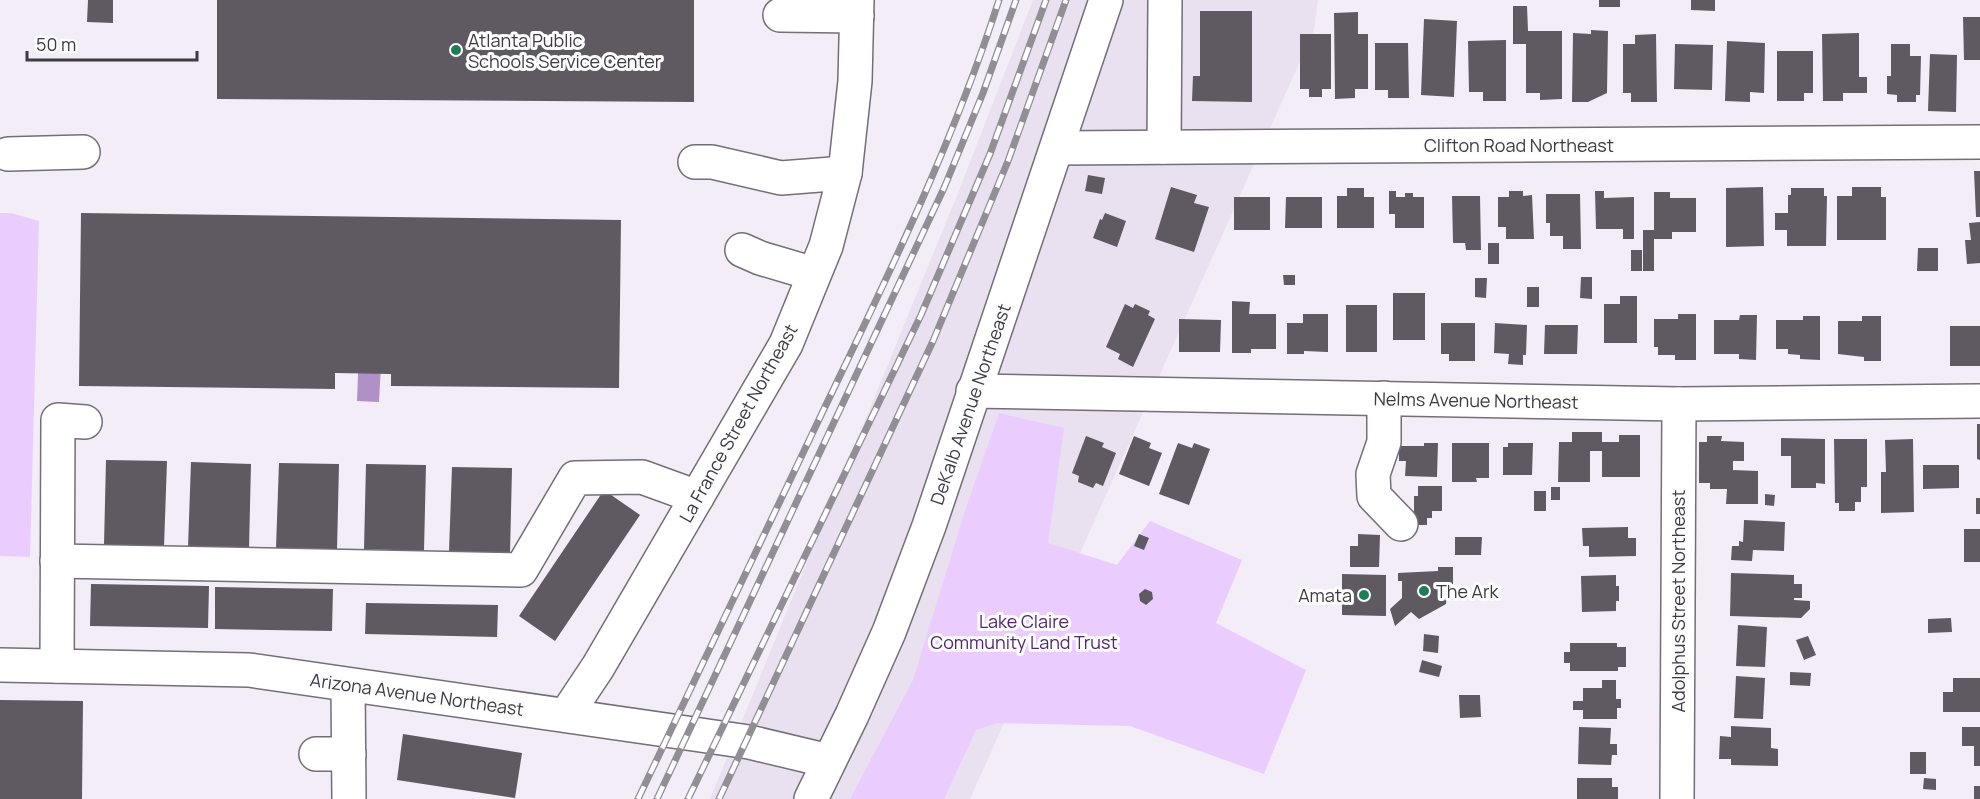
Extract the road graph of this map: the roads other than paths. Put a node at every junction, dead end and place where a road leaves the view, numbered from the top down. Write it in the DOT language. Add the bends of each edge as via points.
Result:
graph roads {
  1 [pos="1106,0"];
  2 [pos="1166,0"];
  3 [pos="857,8"];
  4 [pos="780,15"];
  5 [pos="1980,142"];
  6 [pos="1164,147"];
  7 [pos="1057,148"];
  8 [pos="83,152"];
  9 [pos="8,154"];
  10 [pos="695,162"];
  11 [pos="845,173"];
  12 [pos="742,250"];
  13 [pos="814,274"];
  14 [pos="973,391"];
  15 [pos="1384,398"];
  16 [pos="1980,400"];
  17 [pos="1679,404"];
  18 [pos="85,422"];
  19 [pos="697,497"];
  20 [pos="1401,524"];
  21 [pos="57,561"];
  22 [pos="0,665"];
  23 [pos="57,666"];
  24 [pos="348,686"];
  25 [pos="566,715"];
  26 [pos="316,754"];
  27 [pos="349,754"];
  28 [pos="829,761"];
  29 [pos="349,799"];
  30 [pos="811,799"];
  31 [pos="1677,799"];
  1 -- 7 [label="street, DeKalb Avenue Northeast"];
  2 -- 6 [label="street"];
  3 -- 4 [label="street"];
  3 -- 11 [label="street, La France Street Northeast" via="855,81"];
  5 -- 6 [label="street, Clifton Road Northeast"];
  6 -- 7 [label="street, Clifton Road Northeast"];
  7 -- 14 [label="street, DeKalb Avenue Northeast"];
  8 -- 9 [label="street"];
  10 -- 11 [label="street" via="712,162 781,178"];
  11 -- 13 [label="street, La France Street Northeast" via="826,246"];
  12 -- 13 [label="street"];
  13 -- 19 [label="street, La France Street Northeast" via="786,344"];
  14 -- 15 [label="street, Nelms Avenue Northeast"];
  14 -- 28 [label="street, DeKalb Avenue Northeast" via="889,632"];
  15 -- 17 [label="street, Nelms Avenue Northeast"];
  15 -- 20 [label="street" via="1384,442 1373,474 1374,496"];
  16 -- 17 [label="street, Nelms Avenue Northeast"];
  17 -- 31 [label="street, Adolphus Street Northeast"];
  18 -- 21 [label="street" via="58,420"];
  19 -- 21 [label="street" via="642,477 575,478 521,570"];
  19 -- 25 [label="street, La France Street Northeast"];
  21 -- 23 [label="street"];
  22 -- 23 [label="street, Arizona Avenue Northeast"];
  23 -- 24 [label="street, Arizona Avenue Northeast" via="249,670"];
  24 -- 25 [label="street, Arizona Avenue Northeast"];
  24 -- 27 [label="street"];
  25 -- 28 [label="street, Arizona Avenue Northeast" via="749,742"];
  26 -- 27 [label="street"];
  27 -- 29 [label="street"];
  28 -- 30 [label="street, DeKalb Avenue Northeast"];
}
